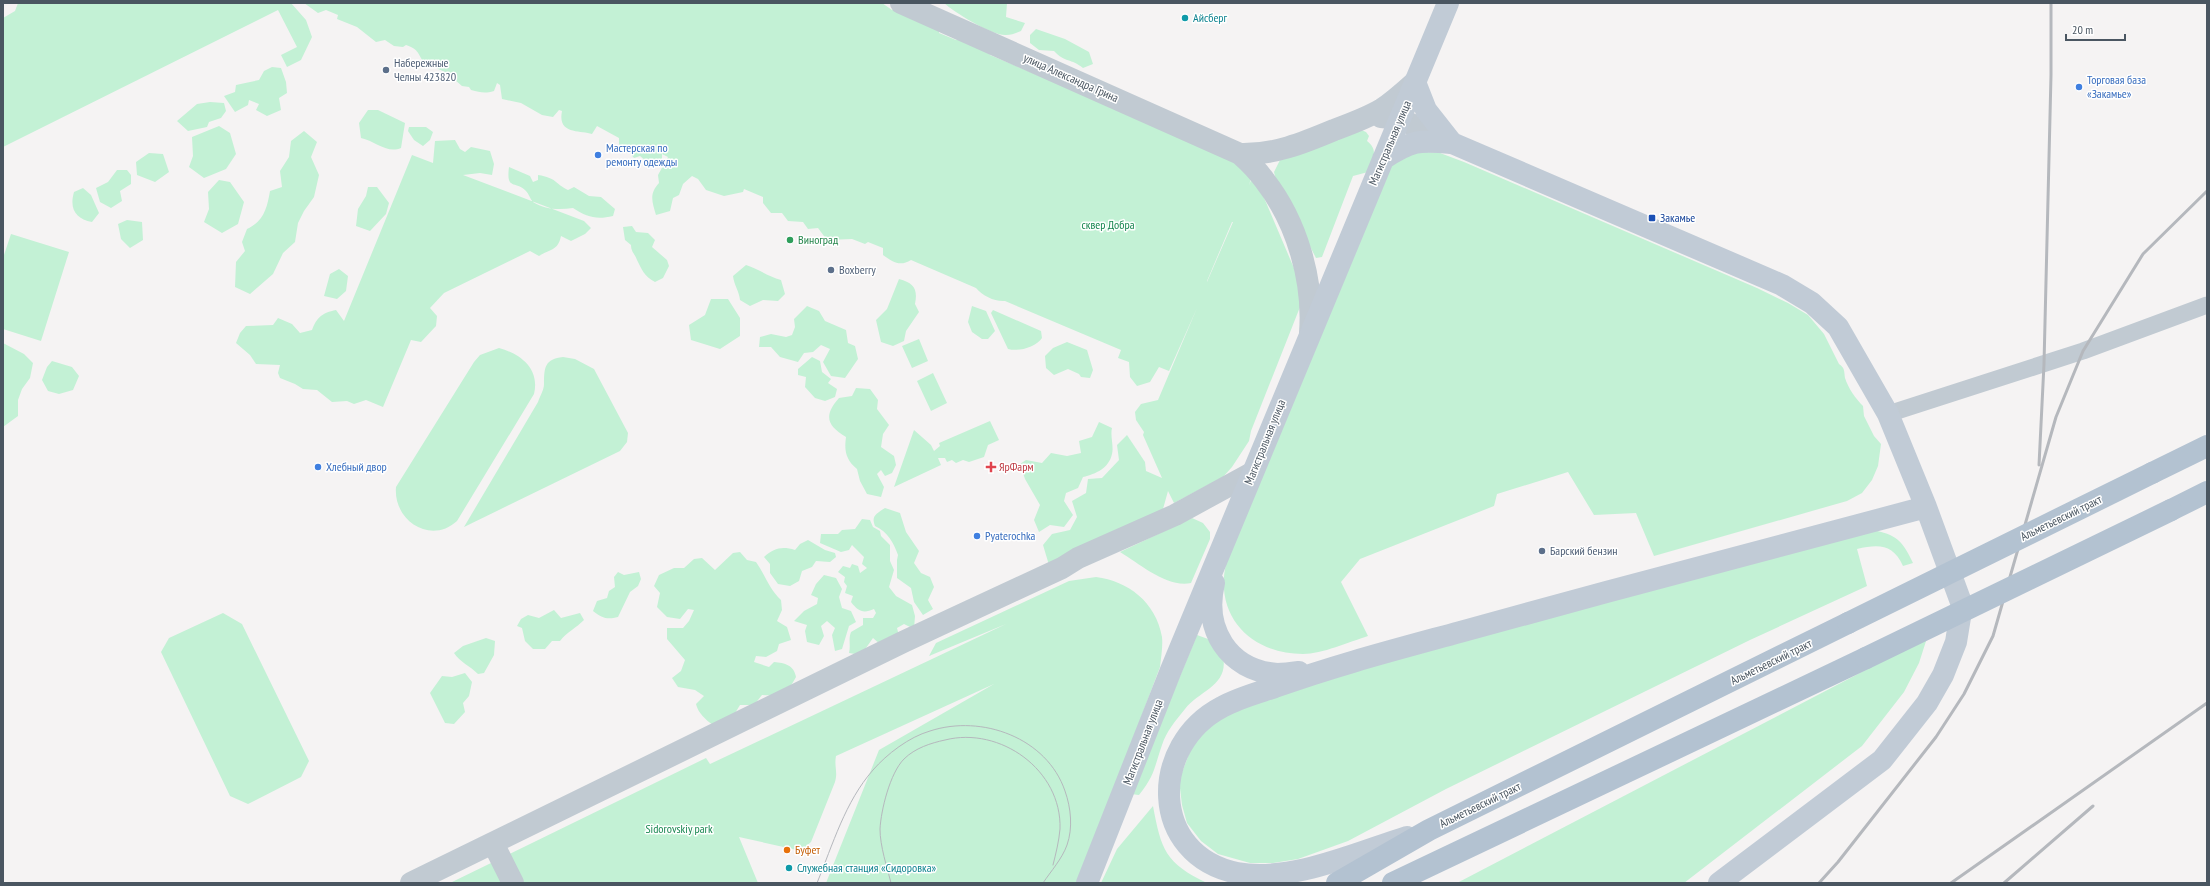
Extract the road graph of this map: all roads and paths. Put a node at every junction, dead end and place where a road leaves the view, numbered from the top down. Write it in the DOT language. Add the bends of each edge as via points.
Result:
graph roads {
  1 [pos="901,3"];
  2 [pos="1448,3"];
  3 [pos="1415,82"];
  4 [pos="1400,119"];
  5 [pos="1345,126"];
  6 [pos="1452,143"];
  7 [pos="1240,154"];
  8 [pos="1383,159"];
  9 [pos="2207,305"];
  10 [pos="1310,332"];
  11 [pos="1888,414"];
  12 [pos="2207,446"];
  13 [pos="1252,473"];
  14 [pos="2207,492"];
  15 [pos="1926,507"];
  16 [pos="1224,543"];
  17 [pos="1320,671"];
  18 [pos="1429,830"];
  19 [pos="493,843"];
  20 [pos="411,883"];
  21 [pos="513,883"];
  22 [pos="1087,883"];
  23 [pos="1337,883"];
  24 [pos="1393,883"];
  25 [pos="1719,883"];
  1 -- 7 [label="street, улица Александра Грина"];
  2 -- 3 [label="main road, Магистральная улица"];
  3 -- 4 [label="main road, Магистральная улица"];
  3 -- 5 [label="street" via="1382,109"];
  3 -- 6 [label="main road" via="1426,110"];
  4 -- 5 [label="street" via="1382,117"];
  4 -- 6 [label="street"];
  4 -- 8 [label="main road, Магистральная улица"];
  5 -- 7 [label="street" via="1292,147 1256,154"];
  6 -- 8 [label="main road" via="1423,140 1414,142"];
  6 -- 11 [label="main road" via="1756,273 1812,303 1838,327"];
  7 -- 10 [label="street" via="1265,180 1277,198 1296,238 1309,287 1312,310"];
  8 -- 10 [label="main road, Магистральная улица"];
  9 -- 11 [label="street" via="2083,351"];
  10 -- 13 [label="main road, Магистральная улица"];
  11 -- 15 [label="main road"];
  12 -- 18 [label="main road, Альметьевский тракт, bridge"];
  13 -- 16 [label="main road, Магистральная улица"];
  13 -- 19 [label="street" via="1175,515 1078,558 1062,568 903,642"];
  14 -- 24 [label="main road, bridge"];
  15 -- 17 [label="main road" via="1604,592"];
  15 -- 25 [label="main road" via="1962,605 1956,642 1943,675 1927,703 1882,760"];
  16 -- 17 [label="main road" via="1210,599 1213,626 1224,647 1250,666 1265,671 1278,674"];
  16 -- 22 [label="main road, Магистральная улица"];
  17 -- 18 [label="main road" via="1226,704 1211,713 1191,732 1179,751 1169,776 1168,804 1177,832 1196,855 1212,865 1238,873 1264,876 1292,873"];
  18 -- 23 [label="main road, Альметьевский тракт"];
  19 -- 20 [label="street"];
  19 -- 21 [label="street"];
}
